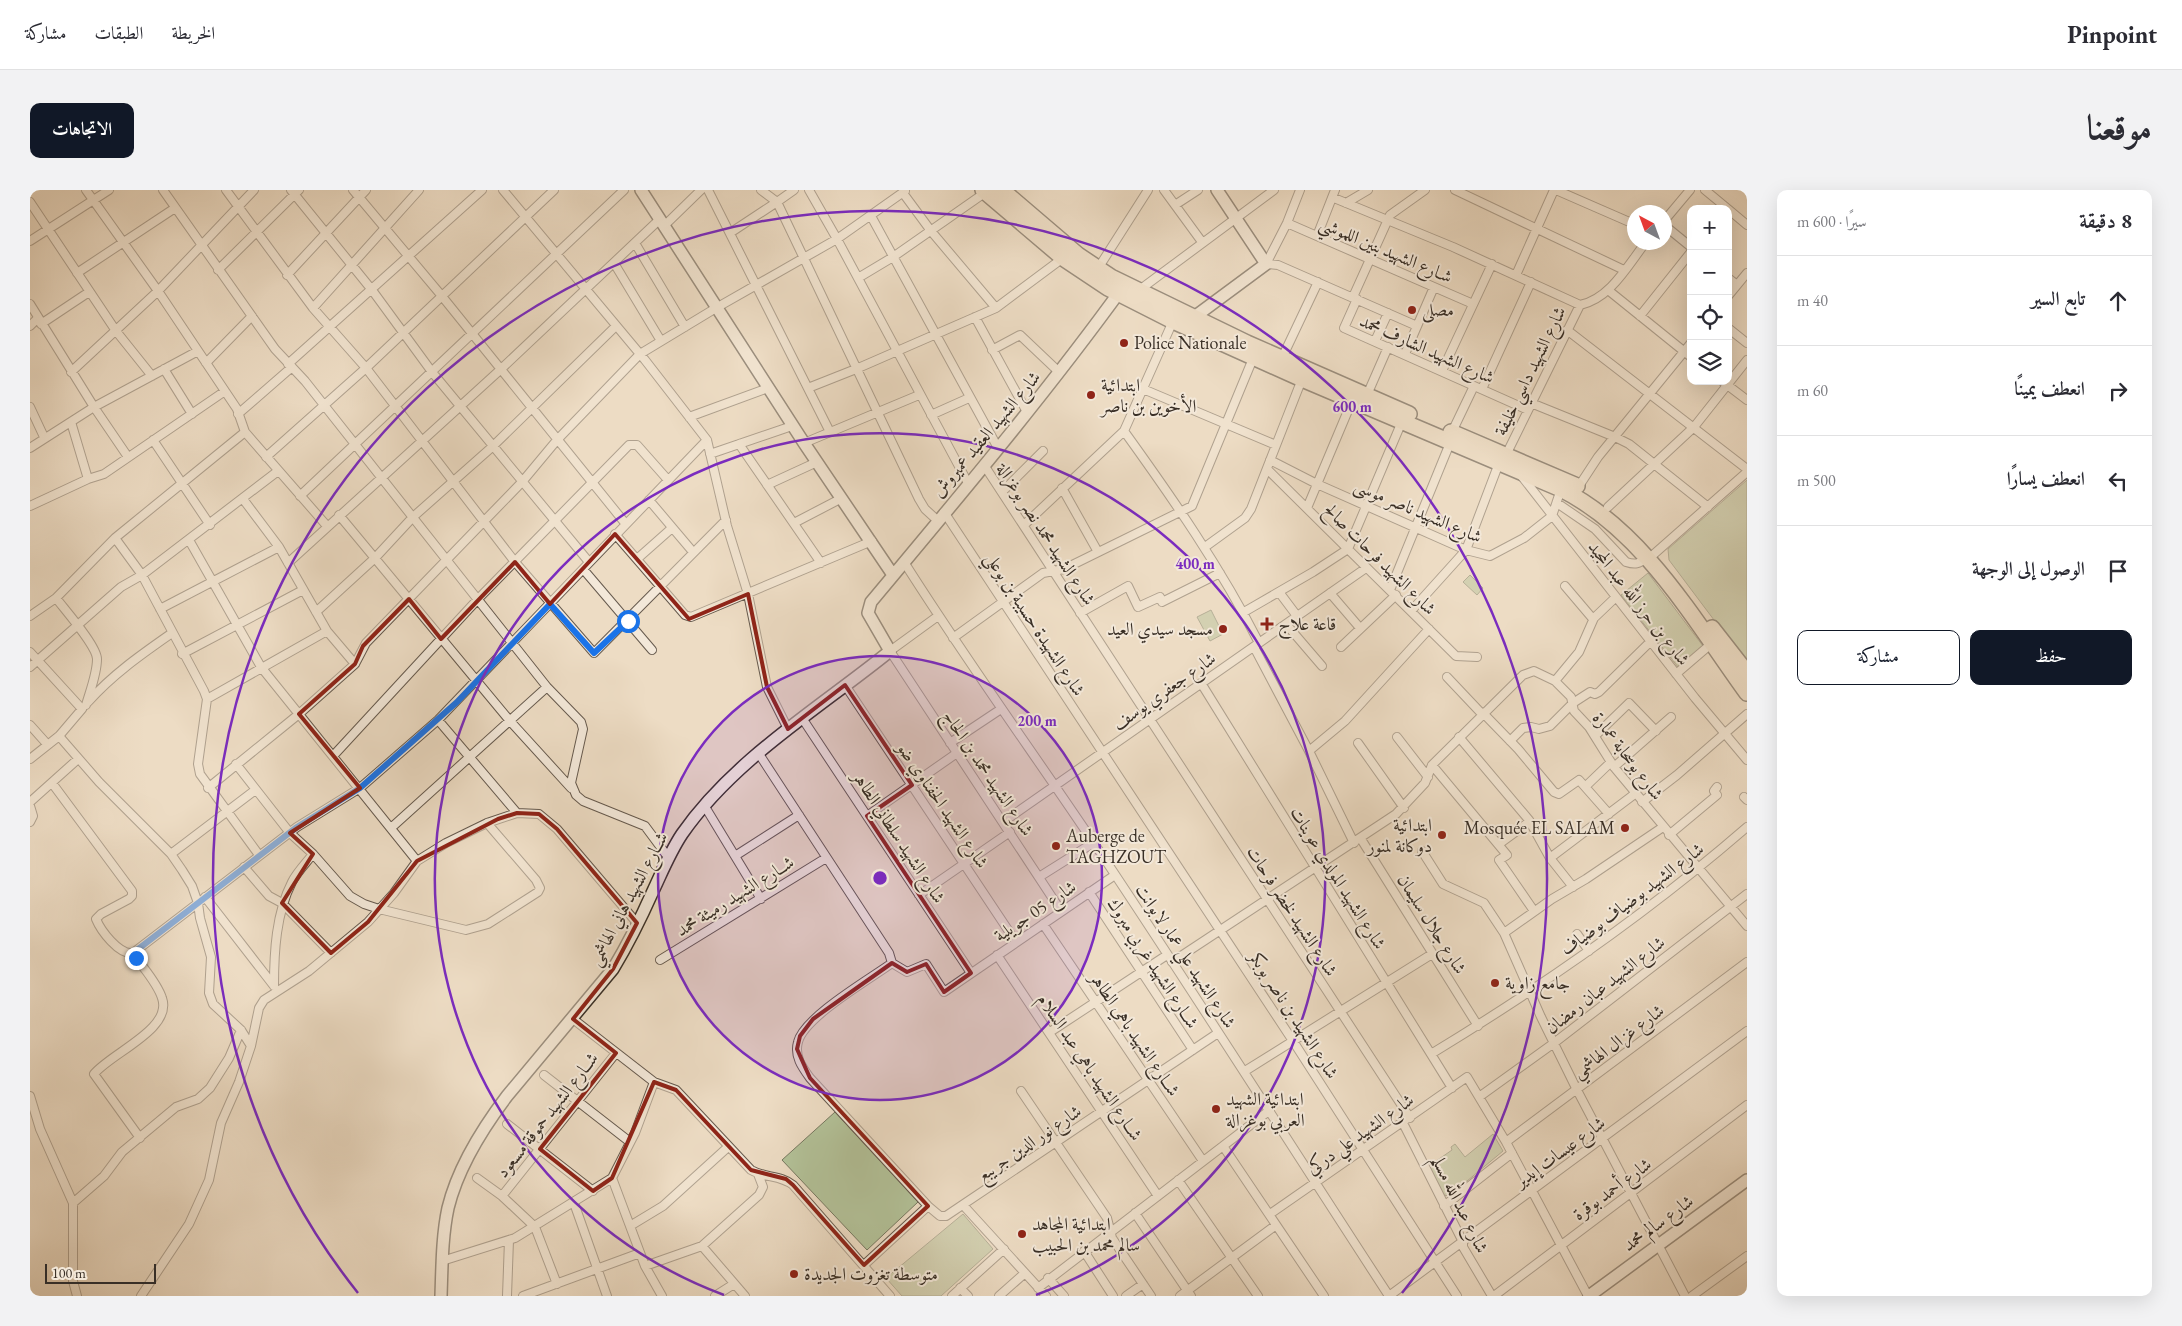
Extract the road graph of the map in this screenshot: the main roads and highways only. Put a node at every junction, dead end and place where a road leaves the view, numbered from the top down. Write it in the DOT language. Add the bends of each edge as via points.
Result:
graph roads {
  1 [pos="1002,190"];
  2 [pos="984,191"];
  3 [pos="1120,287"];
  4 [pos="1256,353"];
  5 [pos="1404,417"];
  6 [pos="1511,462"];
  7 [pos="1650,556"];
  8 [pos="1747,673"];
  9 [pos="1747,693"];
  1 -- 3 [label="highway" via="1078,256"];
  2 -- 3 [label="highway" via="1063,258"];
  3 -- 4 [label="highway" via="1193,318"];
  3 -- 4 [label="highway" via="1173,321"];
  4 -- 5 [label="highway" via="1302,379 1352,401"];
  4 -- 5 [label="highway" via="1282,358 1367,395"];
  5 -- 6 [label="highway"];
  6 -- 7 [label="highway" via="1559,496 1599,512"];
  6 -- 7 [label="highway" via="1579,486 1608,507"];
  7 -- 8 [label="highway"];
  7 -- 9 [label="highway"];
}
